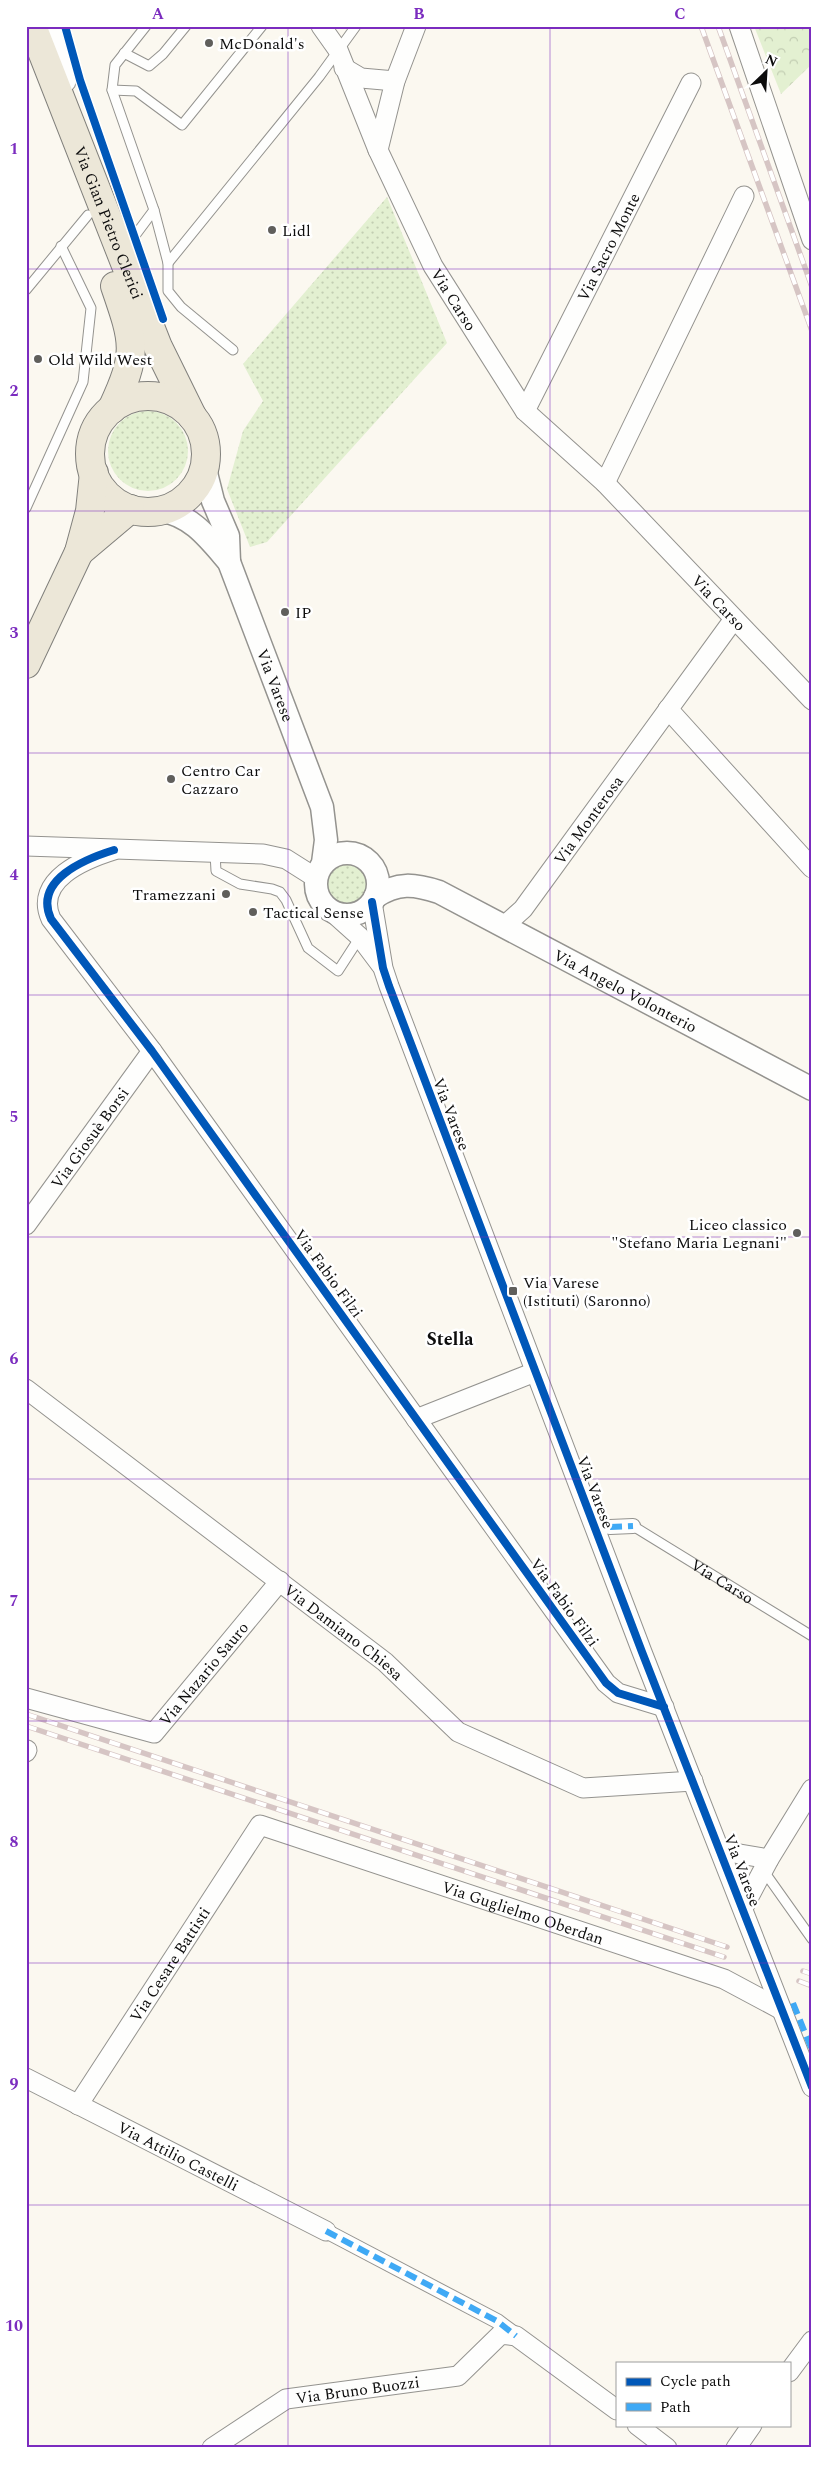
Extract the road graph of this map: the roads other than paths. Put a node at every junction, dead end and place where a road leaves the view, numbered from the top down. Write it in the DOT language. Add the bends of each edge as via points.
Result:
graph roads {
  1 [pos="32,26"];
  2 [pos="50,26"];
  3 [pos="146,26"];
  4 [pos="186,26"];
  5 [pos="262,26"];
  6 [pos="321,26"];
  7 [pos="356,26"];
  8 [pos="416,26"];
  9 [pos="739,26"];
  10 [pos="26,48"];
  11 [pos="338,50"];
  12 [pos="124,53"];
  13 [pos="344,68"];
  14 [pos="395,80"];
  15 [pos="691,83"];
  16 [pos="112,90"];
  17 [pos="378,150"];
  18 [pos="82,155"];
  19 [pos="744,196"];
  20 [pos="154,210"];
  21 [pos="88,216"];
  22 [pos="812,240"];
  23 [pos="61,246"];
  24 [pos="121,256"];
  25 [pos="168,263"];
  26 [pos="26,290"];
  27 [pos="234,350"];
  28 [pos="112,410"];
  29 [pos="526,411"];
  30 [pos="192,416"];
  31 [pos="205,469"];
  32 [pos="94,473"];
  33 [pos="605,483"];
  34 [pos="26,508"];
  35 [pos="130,509"];
  36 [pos="161,511"];
  37 [pos="79,552"];
  38 [pos="229,562"];
  39 [pos="734,619"];
  40 [pos="26,664"];
  41 [pos="812,700"];
  42 [pos="668,709"];
  43 [pos="322,807"];
  44 [pos="26,846"];
  45 [pos="114,850"];
  46 [pos="215,853"];
  47 [pos="367,860"];
  48 [pos="812,868"];
  49 [pos="319,871"];
  50 [pos="439,892"];
  51 [pos="374,899"];
  52 [pos="331,911"];
  53 [pos="504,926"];
  54 [pos="360,937"];
  55 [pos="383,968"];
  56 [pos="152,1051"];
  57 [pos="812,1089"];
  58 [pos="26,1225"];
  59 [pos="535,1372"];
  60 [pos="26,1389"];
  61 [pos="416,1419"];
  62 [pos="634,1526"];
  63 [pos="610,1527"];
  64 [pos="280,1581"];
  65 [pos="812,1636"];
  66 [pos="26,1698"];
  67 [pos="664,1707"];
  68 [pos="693,1781"];
  69 [pos="812,1789"];
  70 [pos="260,1825"];
  71 [pos="722,1854"];
  72 [pos="766,1864"];
  73 [pos="743,1908"];
  74 [pos="812,1939"];
  75 [pos="782,2010"];
  76 [pos="28,2084"];
  77 [pos="812,2087"];
  78 [pos="78,2105"];
  79 [pos="326,2231"];
  80 [pos="508,2335"];
  81 [pos="812,2341"];
  82 [pos="790,2371"];
  83 [pos="616,2409"];
  84 [pos="638,2426"];
  85 [pos="751,2426"];
  86 [pos="212,2448"];
  87 [pos="667,2448"];
  88 [pos="736,2448"];
  1 -- 18 [label="main road, Via Gian Pietro Clerici"];
  2 -- 18 [label="street" via="85,142"];
  3 -- 12 [label="lane"];
  4 -- 12 [label="lane" via="164,54 148,66"];
  5 -- 16 [label="lane" via="182,126 136,91"];
  6 -- 11 [label="street, Via Carso"];
  7 -- 11 [label="lane"];
  8 -- 14 [label="street"];
  9 -- 22 [label="street"];
  10 -- 21 [label="main road, Via Gian Pietro Clerici"];
  11 -- 13 [label="street, Via Carso"];
  11 -- 25 [label="lane"];
  12 -- 16 [label="lane" via="115,65"];
  13 -- 14 [label="street" via="361,78"];
  13 -- 17 [label="street, Via Carso"];
  14 -- 17 [label="street"];
  15 -- 29 [label="street, Via Sacro Monte"];
  16 -- 20 [label="lane"];
  17 -- 29 [label="street, Via Carso" via="433,266"];
  18 -- 24 [label="main road, Via Gian Pietro Clerici"];
  19 -- 33 [label="street"];
  20 -- 24 [label="lane"];
  20 -- 25 [label="lane"];
  21 -- 23 [label="lane"];
  21 -- 28 [label="main road, Via Gian Pietro Clerici" via="132,340 129,368"];
  23 -- 26 [label="lane"];
  23 -- 34 [label="lane" via="91,308 83,382"];
  24 -- 30 [label="main road, Via Gian Pietro Clerici" via="158,347"];
  25 -- 27 [label="lane" via="168,291 181,307"];
  28 -- 30 [label="main road" via="130,400 152,396 174,402"];
  28 -- 32 [label="main road" via="102,419 92,439"];
  29 -- 33 [label="street, Via Carso"];
  30 -- 31 [label="main road" via="203,435"];
  31 -- 36 [label="main road" via="189,496"];
  31 -- 38 [label="street, Via Varese" via="213,501 228,536"];
  32 -- 35 [label="main road" via="111,499"];
  32 -- 37 [label="main road" via="90,511"];
  33 -- 39 [label="street, Via Carso"];
  35 -- 36 [label="main road"];
  35 -- 37 [label="main road"];
  36 -- 38 [label="street, Via Varese" via="188,520"];
  37 -- 40 [label="main road"];
  38 -- 43 [label="street, Via Varese"];
  39 -- 41 [label="street, Via Carso"];
  39 -- 42 [label="street, Via Monterosa"];
  42 -- 48 [label="street"];
  42 -- 53 [label="street, Via Monterosa" via="523,909"];
  43 -- 47 [label="street, Via Varese"];
  43 -- 49 [label="street, Via Varese" via="326,840"];
  44 -- 45 [label="street"];
  45 -- 46 [label="street"];
  45 -- 56 [label="street, Via Fabio Filzi" via="80,862 56,882 49,890 46,910"];
  46 -- 49 [label="street" via="263,854"];
  46 -- 54 [label="lane" via="216,871 240,884 280,892 308,948 338,970"];
  47 -- 49 [label="street" via="346,852 333,856"];
  47 -- 50 [label="street, Via Angelo Volonterio" via="414,876"];
  47 -- 51 [label="street" via="377,876"];
  49 -- 52 [label="street" via="318,897"];
  50 -- 51 [label="street, Via Angelo Volonterio" via="410,884 396,886"];
  50 -- 53 [label="street, Via Angelo Volonterio"];
  51 -- 52 [label="street" via="364,910 351,915"];
  51 -- 55 [label="street, Via Varese"];
  52 -- 54 [label="street"];
  53 -- 57 [label="street, Via Angelo Volonterio"];
  54 -- 55 [label="street"];
  55 -- 59 [label="street, Via Varese"];
  56 -- 58 [label="street, Via Giosuè Borsi"];
  56 -- 61 [label="street, Via Fabio Filzi"];
  59 -- 61 [label="street"];
  59 -- 67 [label="street, Via Varese"];
  60 -- 64 [label="street, Via Damiano Chiesa"];
  61 -- 67 [label="street, Via Fabio Filzi" via="606,1682 618,1693"];
  62 -- 63 [label="street"];
  62 -- 65 [label="lane, Via Carso"];
  64 -- 66 [label="street, Via Nazario Sauro" via="154,1732"];
  64 -- 68 [label="street, Via Damiano Chiesa" via="385,1662 458,1732 582,1788"];
  67 -- 68 [label="street, Via Varese"];
  68 -- 71 [label="street, Via Varese"];
  69 -- 72 [label="street"];
  70 -- 75 [label="street, Via Guglielmo Oberdan" via="724,1979"];
  70 -- 78 [label="street, Via Cesare Battisti"];
  71 -- 72 [label="street" via="734,1853"];
  71 -- 73 [label="street, Via Varese"];
  72 -- 73 [label="street"];
  72 -- 74 [label="lane"];
  73 -- 75 [label="street, Via Varese"];
  75 -- 77 [label="street, Via Varese"];
  76 -- 78 [label="street, Via Attilio Castelli"];
  78 -- 79 [label="street, Via Attilio Castelli"];
  79 -- 80 [label="street" via="497,2321"];
  80 -- 83 [label="street"];
  80 -- 86 [label="street, Via Bruno Buozzi" via="458,2376 286,2399"];
  81 -- 82 [label="street"];
  84 -- 87 [label="street"];
  85 -- 88 [label="street"];
}
